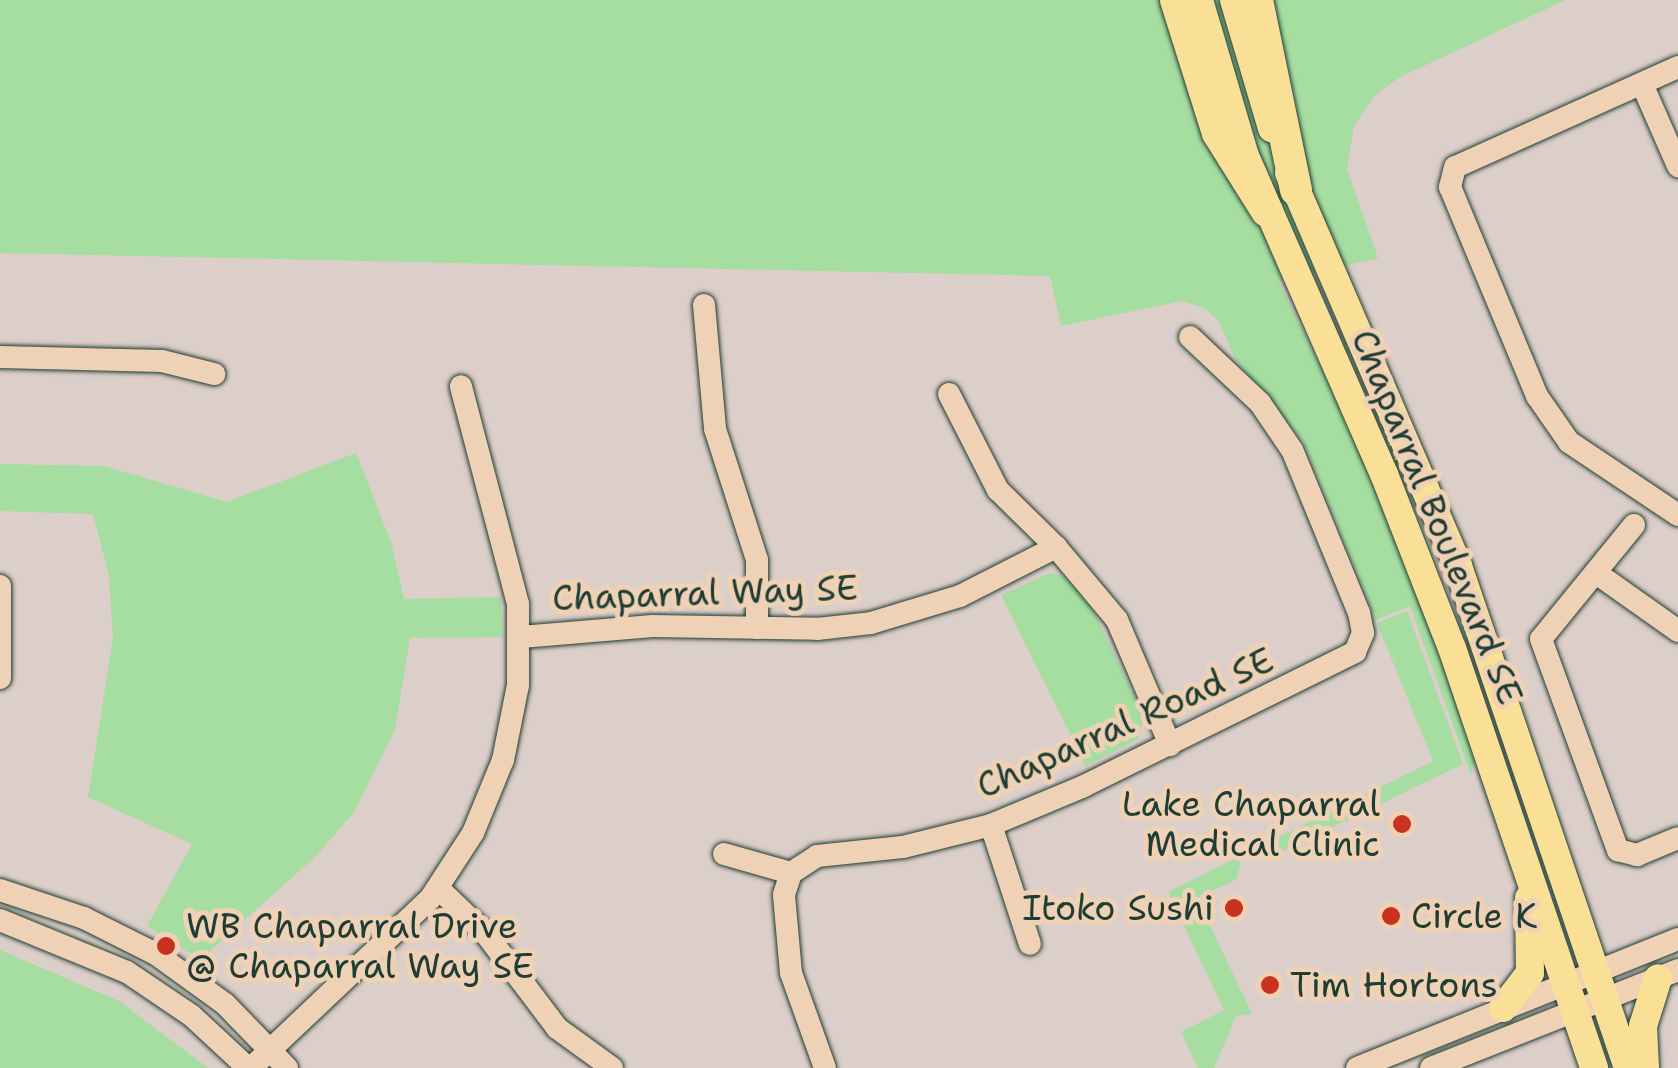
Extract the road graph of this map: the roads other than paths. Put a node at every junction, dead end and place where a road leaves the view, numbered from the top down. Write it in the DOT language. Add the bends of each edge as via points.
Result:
graph roads {
  1 [pos="1176,0"];
  2 [pos="1199,0"];
  3 [pos="1234,0"];
  4 [pos="1257,0"];
  5 [pos="1678,66"];
  6 [pos="1642,84"];
  7 [pos="1678,166"];
  8 [pos="1296,190"];
  9 [pos="1267,211"];
  10 [pos="704,305"];
  11 [pos="1190,336"];
  12 [pos="0,357"];
  13 [pos="214,374"];
  14 [pos="461,386"];
  15 [pos="949,394"];
  16 [pos="1678,516"];
  17 [pos="1634,524"];
  18 [pos="1056,547"];
  19 [pos="1599,575"];
  20 [pos="0,586"];
  21 [pos="757,628"];
  22 [pos="1678,631"];
  23 [pos="520,636"];
  24 [pos="0,678"];
  25 [pos="1170,745"];
  26 [pos="991,825"];
  27 [pos="1678,838"];
  28 [pos="724,854"];
  29 [pos="1527,862"];
  30 [pos="792,873"];
  31 [pos="438,888"];
  32 [pos="0,890"];
  33 [pos="0,920"];
  34 [pos="1678,940"];
  35 [pos="1030,944"];
  36 [pos="1599,972"];
  37 [pos="1668,974"];
  38 [pos="1572,998"];
  39 [pos="1607,999"];
  40 [pos="1503,1008"];
  41 [pos="270,1049"];
  42 [pos="819,1066"];
  43 [pos="250,1068"];
  44 [pos="286,1068"];
  45 [pos="612,1068"];
  46 [pos="1357,1068"];
  47 [pos="1431,1068"];
  48 [pos="1594,1068"];
  49 [pos="1628,1068"];
  50 [pos="1645,1068"];
  1 -- 9 [label="highway" via="1218,133"];
  2 -- 9 [label="main road, Chaparral Boulevard SE" via="1224,97"];
  3 -- 8 [label="main road, Chaparral Boulevard SE"];
  4 -- 8 [label="highway"];
  5 -- 6 [label="street"];
  6 -- 7 [label="street"];
  6 -- 16 [label="street" via="1455,166 1450,187 1538,396 1569,442"];
  8 -- 36 [label="main road, Chaparral Boulevard SE" via="1458,566"];
  9 -- 29 [label="main road, Chaparral Boulevard SE" via="1384,474"];
  10 -- 21 [label="street" via="715,430 757,560"];
  11 -- 25 [label="street, Chaparral Road SE" via="1260,404 1292,450 1359,613 1362,640 1342,662"];
  12 -- 13 [label="street" via="162,362"];
  14 -- 23 [label="street" via="510,554"];
  15 -- 18 [label="street" via="998,490"];
  17 -- 19 [label="street"];
  18 -- 21 [label="street, Chaparral Way SE" via="960,596 898,617 817,629"];
  18 -- 25 [label="street" via="1117,620"];
  19 -- 22 [label="street"];
  19 -- 27 [label="street" via="1568,601 1541,640 1618,850 1637,854"];
  20 -- 24 [label="street"];
  21 -- 23 [label="street, Chaparral Way SE" via="638,626"];
  23 -- 31 [label="street, Chaparral Way SE" via="503,760 473,833"];
  25 -- 26 [label="street, Chaparral Road SE"];
  26 -- 30 [label="street, Chaparral Road SE" via="903,847 817,856"];
  26 -- 35 [label="street"];
  28 -- 30 [label="street"];
  29 -- 38 [label="main road, Chaparral Boulevard SE"];
  29 -- 40 [label="main road" via="1532,965"];
  30 -- 42 [label="street" via="784,895 791,973"];
  31 -- 41 [label="street, Chaparral Way SE" via="392,940"];
  31 -- 45 [label="street" via="486,934 557,1028"];
  32 -- 41 [label="street" via="84,918 156,954 225,1004"];
  33 -- 43 [label="street" via="127,972 192,1016"];
  34 -- 36 [label="street"];
  36 -- 38 [label="street"];
  36 -- 39 [label="main road, Chaparral Boulevard SE"];
  37 -- 39 [label="street"];
  37 -- 50 [label="main road" via="1642,1026"];
  38 -- 39 [label="street"];
  38 -- 40 [label="street"];
  38 -- 47 [label="street"];
  38 -- 48 [label="main road, Chaparral Boulevard SE"];
  39 -- 49 [label="main road, Chaparral Boulevard SE"];
  40 -- 46 [label="street"];
  41 -- 43 [label="street, Chaparral Way SE"];
  41 -- 44 [label="street"];
}
